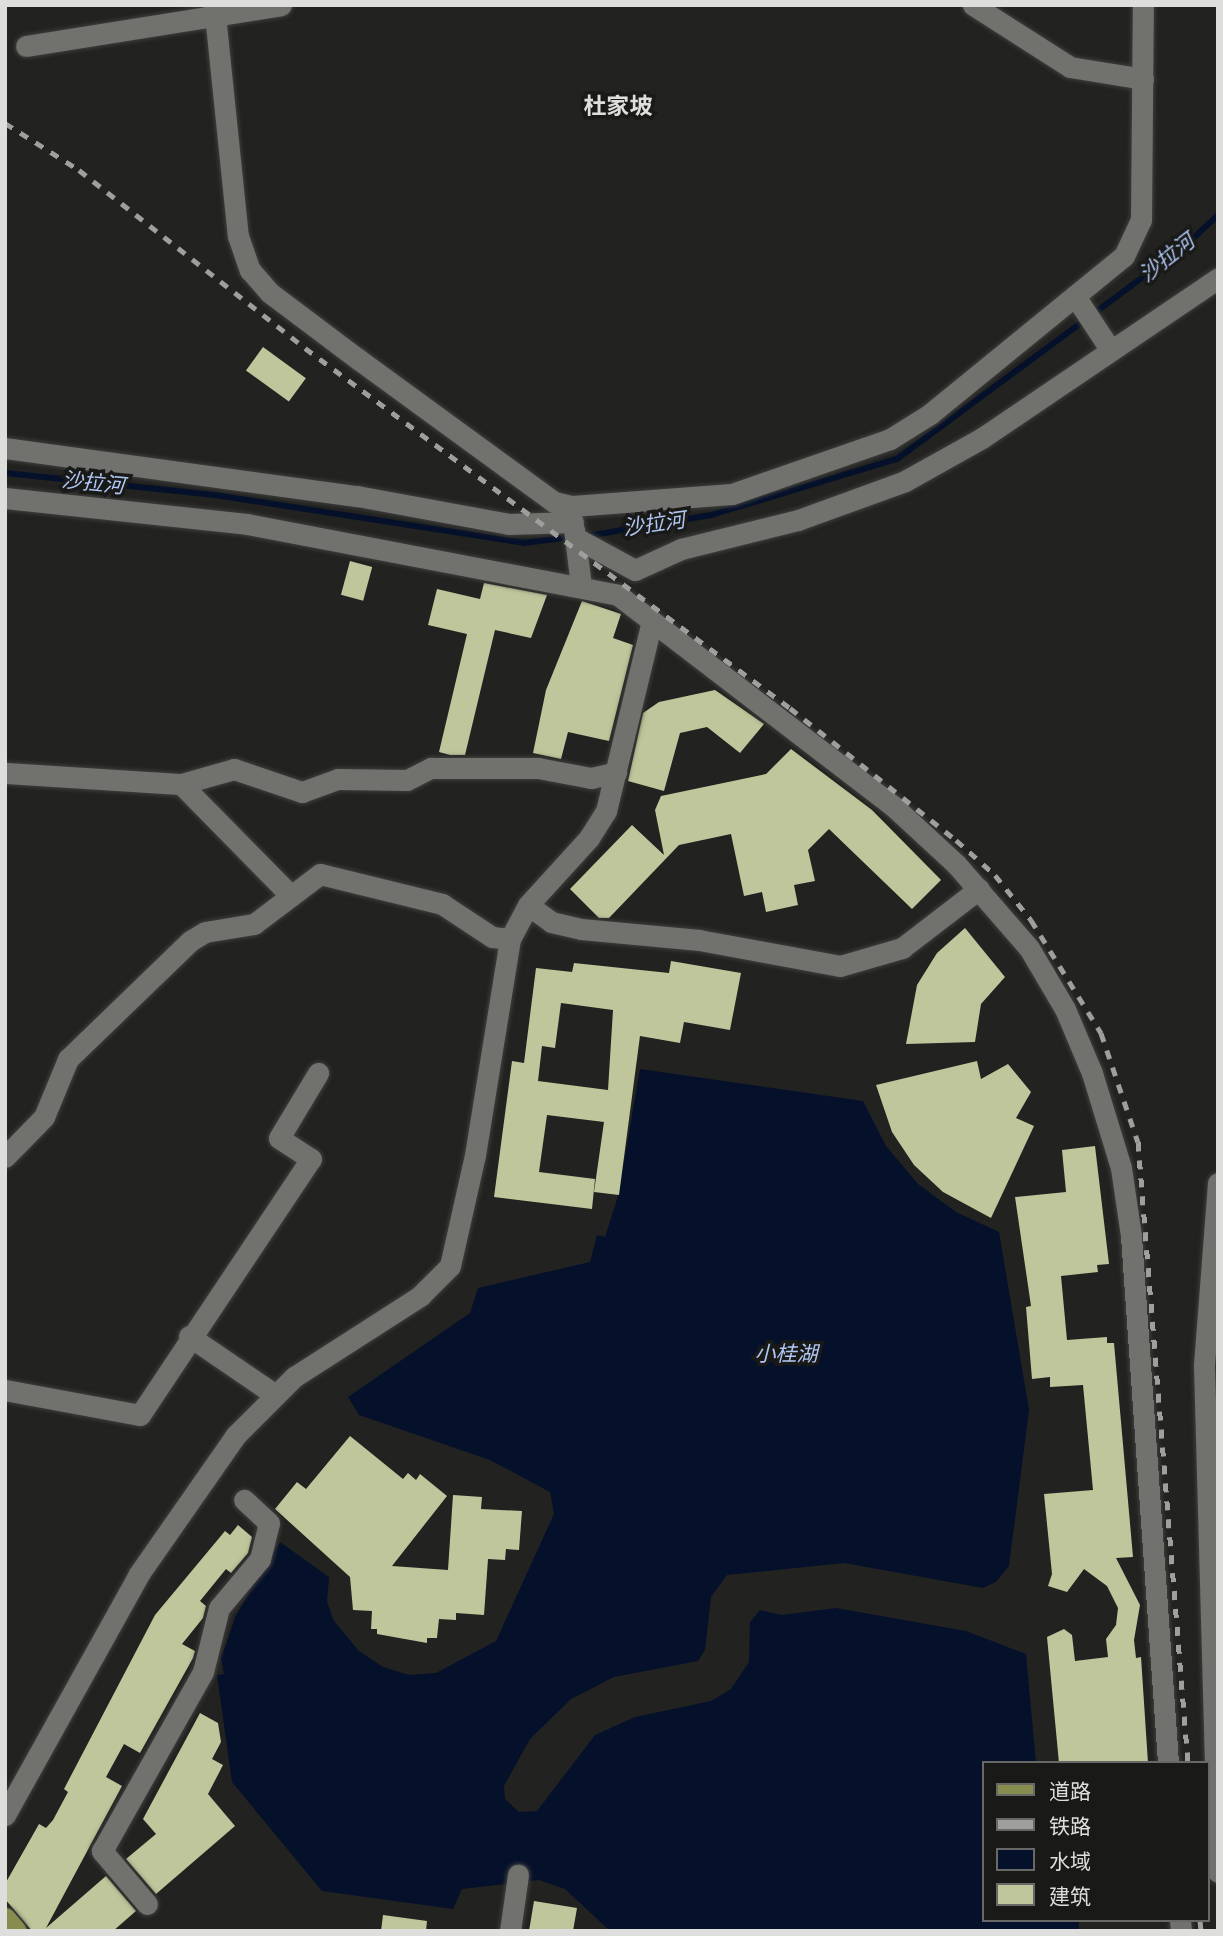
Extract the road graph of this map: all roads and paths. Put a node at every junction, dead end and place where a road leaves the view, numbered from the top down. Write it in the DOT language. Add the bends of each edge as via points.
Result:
graph roads {
  1 [pos="281,5"];
  2 [pos="973,5"];
  3 [pos="1143,5"];
  4 [pos="215,12"];
  5 [pos="26,46"];
  6 [pos="1143,79"];
  7 [pos="1215,287"];
  8 [pos="1078,300"];
  9 [pos="1107,344"];
  10 [pos="5,448"];
  11 [pos="5,498"];
  12 [pos="574,522"];
  13 [pos="581,577"];
  14 [pos="652,621"];
  15 [pos="616,772"];
  16 [pos="5,773"];
  17 [pos="181,784"];
  18 [pos="979,889"];
  19 [pos="291,896"];
  20 [pos="528,905"];
  21 [pos="510,939"];
  22 [pos="318,1073"];
  23 [pos="5,1157"];
  24 [pos="1218,1183"];
  25 [pos="189,1336"];
  26 [pos="5,1390"];
  27 [pos="274,1394"];
  28 [pos="244,1500"];
  29 [pos="1168,1761"];
  30 [pos="5,1815"];
  31 [pos="1218,1872"];
  32 [pos="518,1875"];
  33 [pos="147,1904"];
  34 [pos="5,1918"];
  35 [pos="16,1931"];
  36 [pos="510,1931"];
  1 -- 4 [label="street"];
  2 -- 6 [label="street" via="1070,67"];
  3 -- 6 [label="street"];
  4 -- 5 [label="street"];
  4 -- 12 [label="street" via="238,236 250,271 270,293 554,502"];
  6 -- 8 [label="street" via="1136,238 1124,256"];
  7 -- 9 [label="street"];
  8 -- 9 [label="street"];
  8 -- 12 [label="street" via="930,414 890,439 732,494"];
  9 -- 12 [label="street" via="982,438 905,481 798,520 681,549 635,570 616,563"];
  10 -- 12 [label="street" via="330,492 509,524"];
  11 -- 13 [label="street" via="247,524"];
  12 -- 13 [label="street"];
  13 -- 14 [label="street"];
  14 -- 15 [label="street" via="638,664"];
  14 -- 18 [label="street" via="892,805"];
  15 -- 17 [label="street" via="592,778 538,768 431,768 407,779 338,779 302,792 234,769"];
  15 -- 20 [label="street" via="598,825"];
  16 -- 17 [label="street"];
  17 -- 19 [label="street"];
  18 -- 20 [label="street" via="902,948 839,966 699,940 580,929 551,922"];
  18 -- 29 [label="street" via="1029,948 1065,1009 1092,1073 1121,1168 1131,1237"];
  19 -- 21 [label="street" via="320,874 330,874 442,904 492,937"];
  19 -- 23 [label="street" via="254,924 205,932 190,941 68,1059 44,1117"];
  20 -- 21 [label="street"];
  21 -- 27 [label="street" via="477,1142 450,1266 420,1296"];
  22 -- 25 [label="street" via="279,1138 311,1159"];
  24 -- 31 [label="street" via="1204,1365"];
  25 -- 26 [label="street" via="140,1415"];
  25 -- 27 [label="street"];
  27 -- 30 [label="street" via="229,1444 139,1574"];
  28 -- 33 [label="street" via="269,1523 260,1559 219,1608 203,1672 102,1851"];
  32 -- 36 [label="street"];
  34 -- 35 [label="main road"];
}
